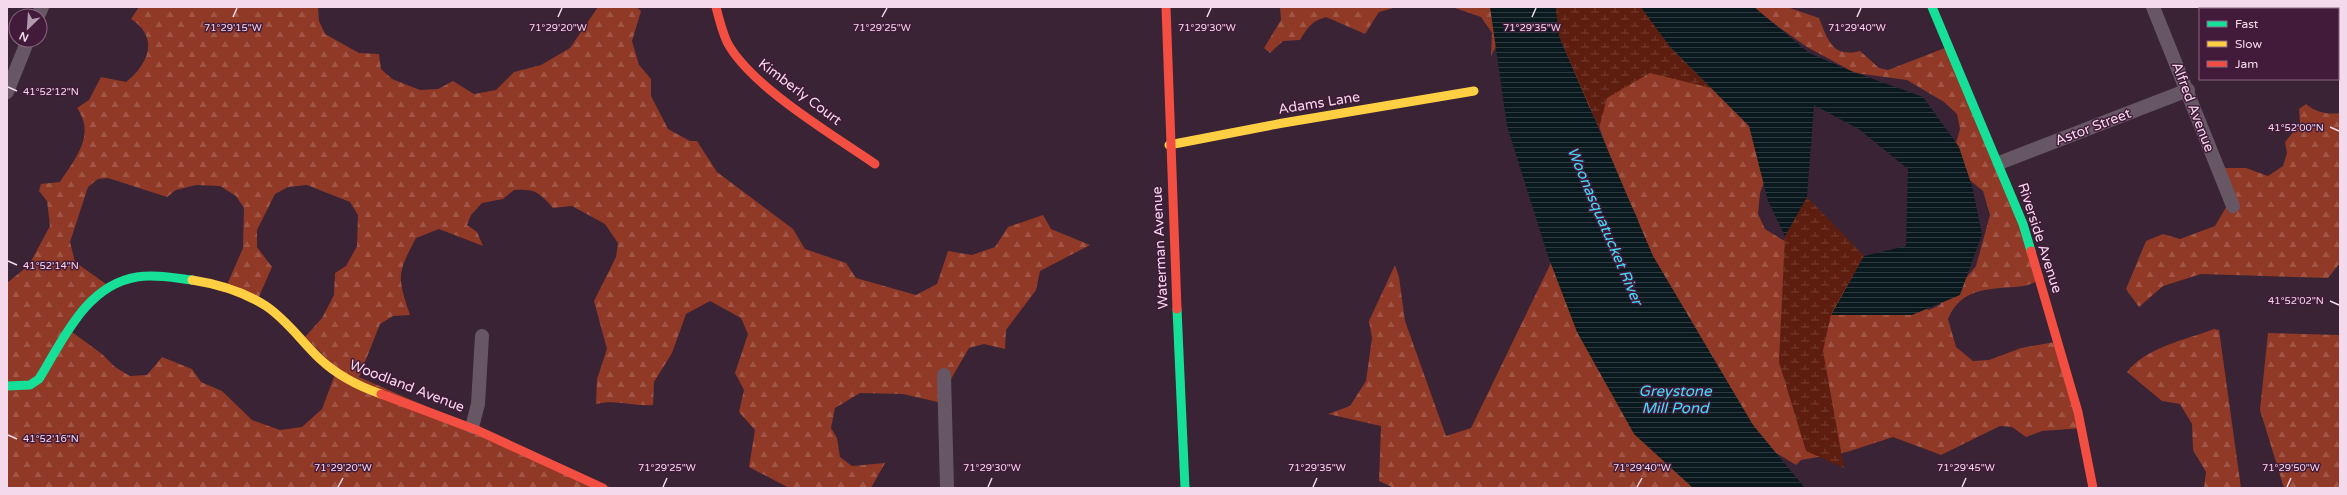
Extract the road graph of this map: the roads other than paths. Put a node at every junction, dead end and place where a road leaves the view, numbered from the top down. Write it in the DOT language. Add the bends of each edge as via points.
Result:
graph roads {
  1 [pos="716,7"];
  2 [pos="1166,7"];
  3 [pos="1932,7"];
  4 [pos="2153,7"];
  5 [pos="23,48"];
  6 [pos="12,65"];
  7 [pos="2188,90"];
  8 [pos="1474,91"];
  9 [pos="7,92"];
  10 [pos="1170,145"];
  11 [pos="1999,163"];
  12 [pos="875,164"];
  13 [pos="2232,206"];
  14 [pos="482,336"];
  15 [pos="944,375"];
  16 [pos="7,386"];
  17 [pos="472,427"];
  18 [pos="603,488"];
  19 [pos="947,488"];
  20 [pos="1185,488"];
  21 [pos="2093,488"];
  1 -- 12 [label="street, Kimberly Court" via="724,37 738,60 760,84"];
  2 -- 10 [label="street, Waterman Avenue"];
  3 -- 11 [label="street, Riverside Avenue"];
  4 -- 7 [label="street, Alfred Avenue"];
  5 -- 6 [label="street"];
  6 -- 9 [label="street"];
  7 -- 11 [label="street, Astor Street"];
  7 -- 13 [label="street, Alfred Avenue"];
  8 -- 10 [label="street, Adams Lane"];
  10 -- 20 [label="street, Waterman Avenue"];
  11 -- 21 [label="street, Riverside Avenue" via="2036,263 2078,412"];
  14 -- 17 [label="street" via="478,404"];
  15 -- 19 [label="street"];
  16 -- 17 [label="street, Woodland Avenue" via="30,385 39,379 86,305 103,290 128,277 166,275 214,284 256,300 298,334 330,370 352,383"];
  17 -- 18 [label="street, Woodland Avenue"];
}
